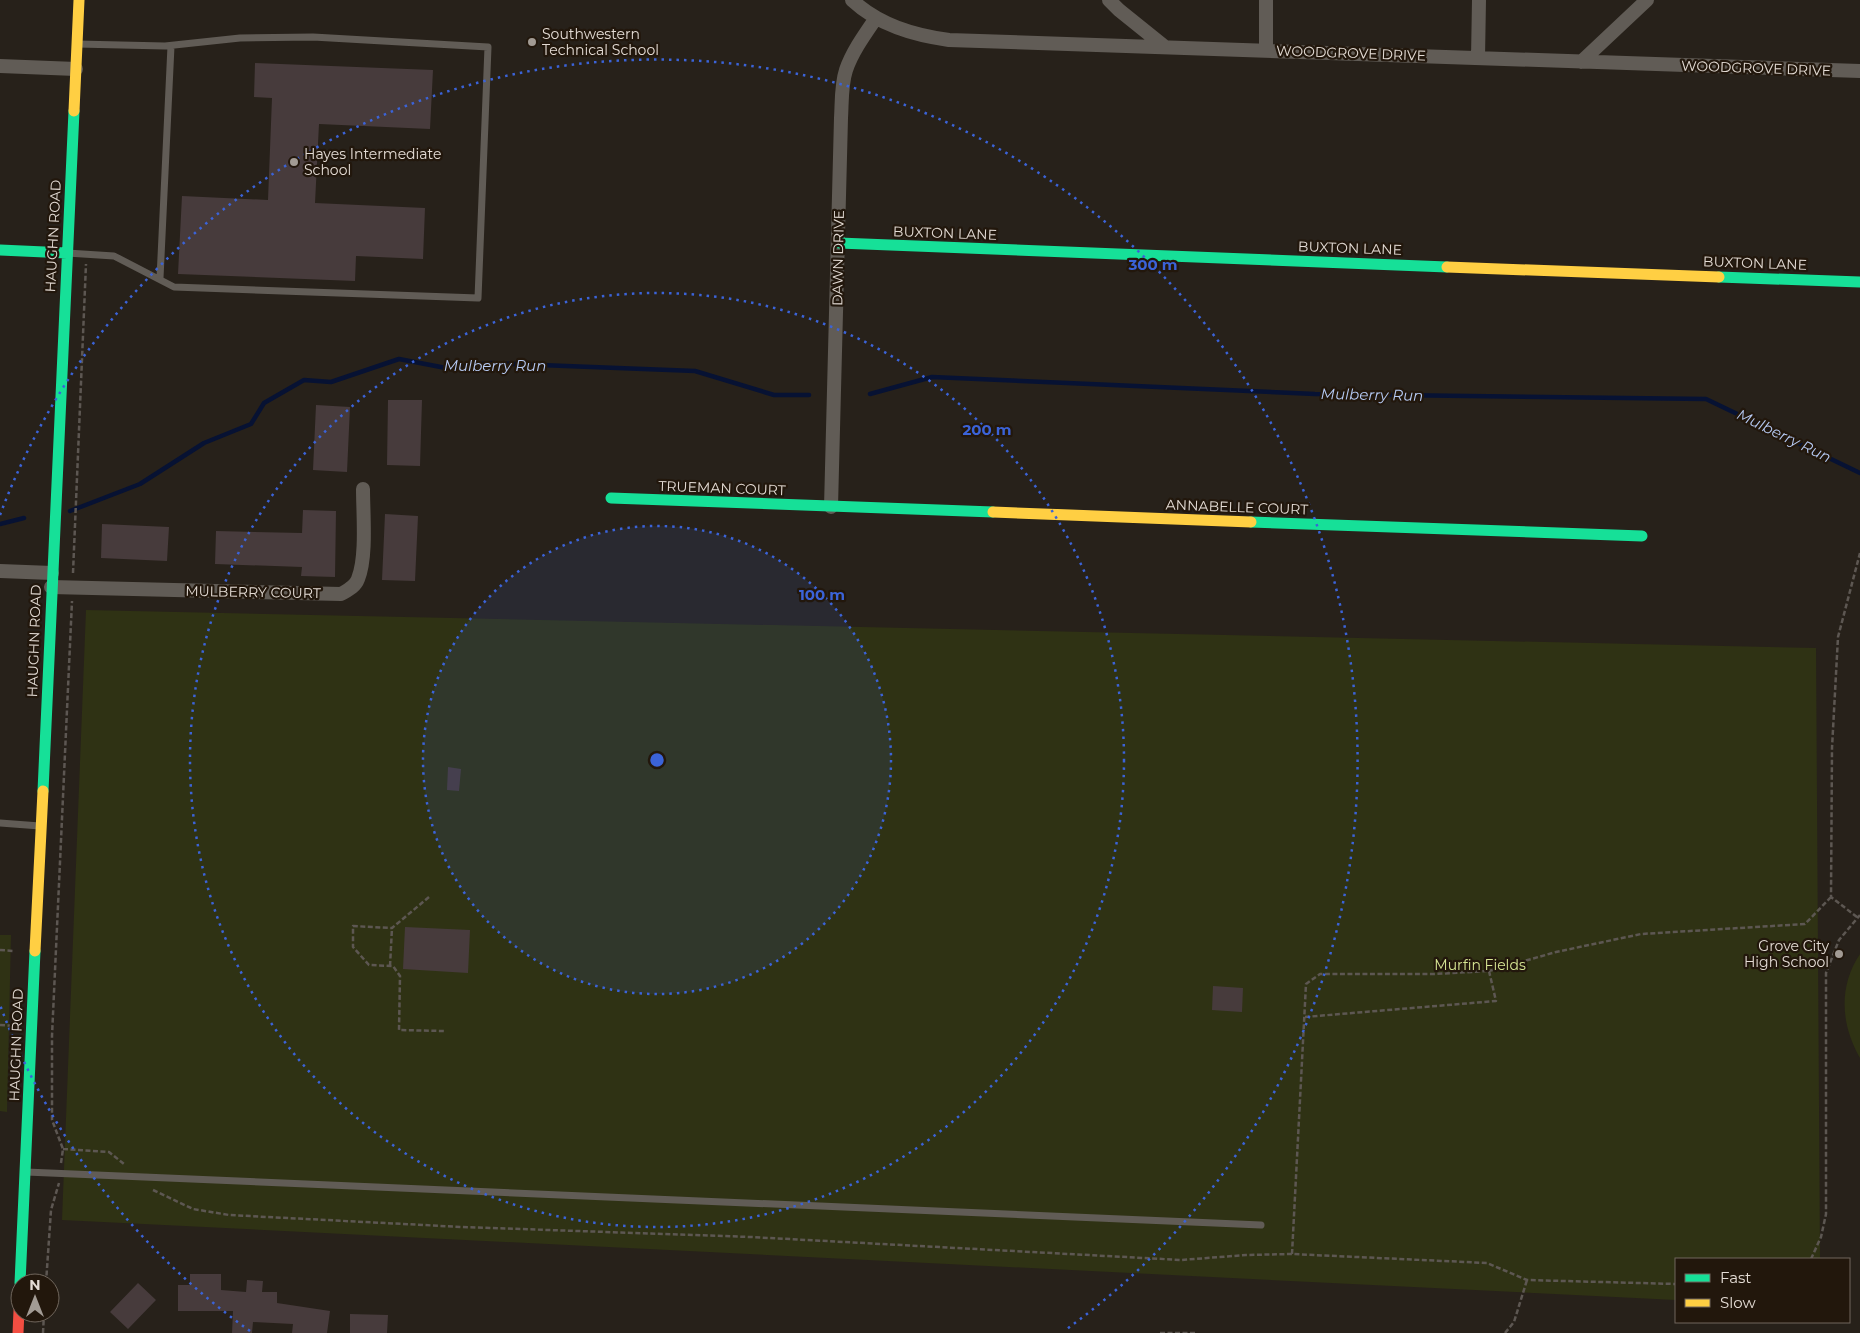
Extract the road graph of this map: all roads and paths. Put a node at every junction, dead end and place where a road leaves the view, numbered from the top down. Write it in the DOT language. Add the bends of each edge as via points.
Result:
graph roads {
  1 [pos="79,0"];
  2 [pos="852,0"];
  3 [pos="1109,0"];
  4 [pos="1266,0"];
  5 [pos="1479,0"];
  6 [pos="1648,0"];
  7 [pos="876,18"];
  8 [pos="77,44"];
  9 [pos="171,46"];
  10 [pos="1166,47"];
  11 [pos="1266,50"];
  12 [pos="1478,58"];
  13 [pos="1581,62"];
  14 [pos="0,66"];
  15 [pos="76,69"];
  16 [pos="1860,71"];
  17 [pos="839,243"];
  18 [pos="0,250"];
  19 [pos="67,253"];
  20 [pos="160,278"];
  21 [pos="1860,282"];
  22 [pos="363,489"];
  23 [pos="611,498"];
  24 [pos="76,500"];
  25 [pos="832,507"];
  26 [pos="1642,536"];
  27 [pos="1860,553"];
  28 [pos="0,571"];
  29 [pos="51,580"];
  30 [pos="72,587"];
  31 [pos="0,823"];
  32 [pos="41,826"];
  33 [pos="429,897"];
  34 [pos="1831,897"];
  35 [pos="1859,916"];
  36 [pos="392,928"];
  37 [pos="0,950"];
  38 [pos="14,951"];
  39 [pos="390,966"];
  40 [pos="1489,971"];
  41 [pos="1304,1017"];
  42 [pos="444,1031"];
  43 [pos="62,1149"];
  44 [pos="26,1172"];
  45 [pos="60,1174"];
  46 [pos="140,1177"];
  47 [pos="145,1190"];
  48 [pos="154,1190"];
  49 [pos="1261,1225"];
  50 [pos="1292,1254"];
  51 [pos="1811,1258"];
  52 [pos="21,1273"];
  53 [pos="47,1273"];
  54 [pos="1527,1280"];
  55 [pos="1675,1284"];
  56 [pos="1160,1333"];
  57 [pos="1196,1333"];
  58 [pos="1505,1333"];
  1 -- 8 [label="street, HAUGHN ROAD"];
  2 -- 7 [label="street, WOODGROVE DRIVE"];
  3 -- 10 [label="street"];
  4 -- 11 [label="street"];
  5 -- 12 [label="street"];
  6 -- 13 [label="street"];
  7 -- 10 [label="street, WOODGROVE DRIVE" via="910,32 949,40"];
  7 -- 17 [label="street, DAWN DRIVE" via="846,71 841,118"];
  8 -- 9 [label="lane"];
  8 -- 15 [label="street, HAUGHN ROAD"];
  9 -- 20 [label="lane"];
  9 -- 20 [label="lane" via="240,38 313,37 488,47 478,298 174,287"];
  10 -- 11 [label="street, WOODGROVE DRIVE"];
  11 -- 12 [label="street, WOODGROVE DRIVE"];
  12 -- 13 [label="street, WOODGROVE DRIVE"];
  13 -- 16 [label="street, WOODGROVE DRIVE"];
  14 -- 15 [label="street"];
  15 -- 19 [label="street, HAUGHN ROAD"];
  17 -- 21 [label="street, BUXTON LANE"];
  17 -- 25 [label="street, DAWN DRIVE"];
  18 -- 19 [label="street"];
  19 -- 20 [label="lane" via="114,256"];
  19 -- 29 [label="street, HAUGHN ROAD"];
  22 -- 30 [label="street, MULBERRY COURT" via="362,565 358,580 341,594"];
  23 -- 25 [label="street, TRUEMAN COURT"];
  24 -- 30 [label="path"];
  25 -- 26 [label="street, ANNABELLE COURT"];
  27 -- 34 [label="path" via="1838,636 1832,748"];
  28 -- 29 [label="street, MULBERRY COURT"];
  29 -- 30 [label="street, MULBERRY COURT"];
  29 -- 32 [label="street, HAUGHN ROAD"];
  30 -- 43 [label="path" via="52,1036 52,1120"];
  31 -- 32 [label="lane"];
  32 -- 44 [label="street, HAUGHN ROAD"];
  33 -- 36 [label="path"];
  34 -- 35 [label="path"];
  34 -- 40 [label="path" via="1805,924 1641,934 1556,952"];
  35 -- 51 [label="path" via="1839,940 1826,973 1826,1214"];
  36 -- 39 [label="path"];
  36 -- 39 [label="path" via="353,926 353,947 369,965"];
  37 -- 38 [label="path"];
  39 -- 42 [label="path" via="400,976 398,1030"];
  40 -- 41 [label="path" via="1320,974 1306,984"];
  40 -- 41 [label="path" via="1496,1001"];
  41 -- 50 [label="path"];
  43 -- 45 [label="path"];
  43 -- 46 [label="path" via="109,1152"];
  44 -- 45 [label="lane"];
  44 -- 52 [label="street, HAUGHN ROAD"];
  45 -- 46 [label="lane"];
  45 -- 53 [label="path" via="51,1210"];
  46 -- 48 [label="path"];
  46 -- 49 [label="lane"];
  47 -- 48 [label="path"];
  48 -- 50 [label="path" via="193,1209 229,1216 750,1237 1182,1260"];
  50 -- 54 [label="path" via="1486,1263"];
  54 -- 55 [label="path"];
  54 -- 58 [label="path" via="1514,1322"];
  56 -- 57 [label="path"];
}
